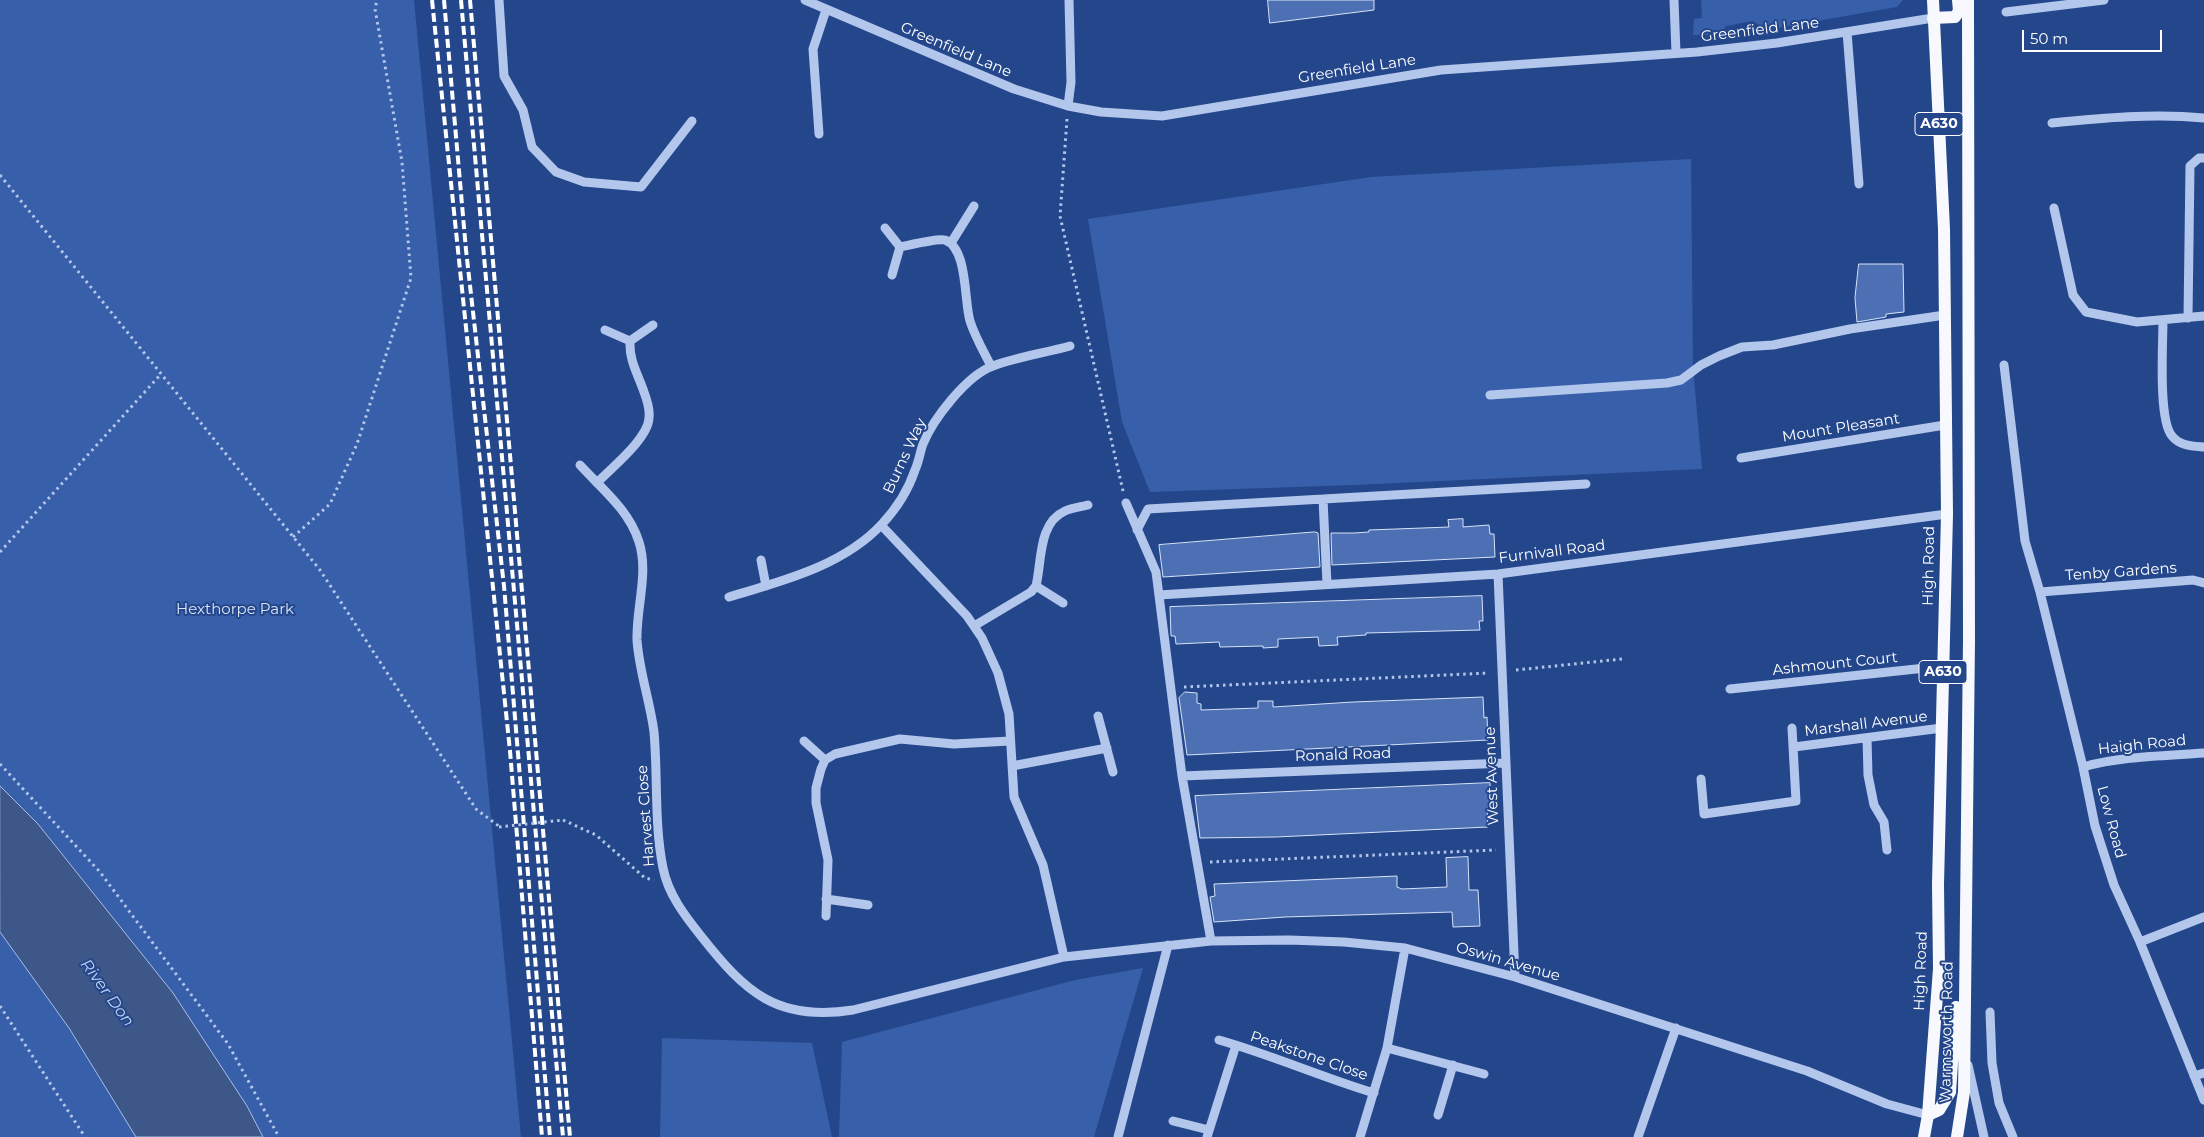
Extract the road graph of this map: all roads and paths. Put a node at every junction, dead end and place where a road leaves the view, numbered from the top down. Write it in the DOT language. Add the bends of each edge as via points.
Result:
graph roads {
  1 [pos="377,0"];
  2 [pos="499,0"];
  3 [pos="805,0"];
  4 [pos="1069,0"];
  5 [pos="1674,0"];
  6 [pos="1933,0"];
  7 [pos="1958,0"];
  8 [pos="1968,0"];
  9 [pos="2104,0"];
  10 [pos="2032,4"];
  11 [pos="826,10"];
  12 [pos="2006,12"];
  13 [pos="1955,17"];
  14 [pos="1933,18"];
  15 [pos="1847,32"];
  16 [pos="1968,34"];
  17 [pos="1676,53"];
  18 [pos="1068,106"];
  19 [pos="2204,118"];
  20 [pos="692,120"];
  21 [pos="2052,123"];
  22 [pos="819,134"];
  23 [pos="2204,158"];
  24 [pos="0,175"];
  25 [pos="1859,184"];
  26 [pos="974,206"];
  27 [pos="2054,208"];
  28 [pos="885,228"];
  29 [pos="951,243"];
  30 [pos="900,247"];
  31 [pos="892,275"];
  32 [pos="1945,315"];
  33 [pos="2204,316"];
  34 [pos="2188,318"];
  35 [pos="2163,320"];
  36 [pos="653,326"];
  37 [pos="605,330"];
  38 [pos="630,341"];
  39 [pos="1070,346"];
  40 [pos="2004,365"];
  41 [pos="991,366"];
  42 [pos="161,374"];
  43 [pos="1490,395"];
  44 [pos="1945,425"];
  45 [pos="2204,447"];
  46 [pos="1741,458"];
  47 [pos="580,465"];
  48 [pos="597,483"];
  49 [pos="1586,484"];
  50 [pos="1323,499"];
  51 [pos="1126,504"];
  52 [pos="1088,505"];
  53 [pos="1947,514"];
  54 [pos="881,525"];
  55 [pos="1137,530"];
  56 [pos="293,537"];
  57 [pos="0,552"];
  58 [pos="761,560"];
  59 [pos="1498,574"];
  60 [pos="2204,582"];
  61 [pos="1327,584"];
  62 [pos="766,586"];
  63 [pos="1036,586"];
  64 [pos="2040,592"];
  65 [pos="1159,595"];
  66 [pos="729,597"];
  67 [pos="1062,603"];
  68 [pos="974,626"];
  69 [pos="1622,659"];
  70 [pos="1944,666"];
  71 [pos="1502,672"];
  72 [pos="1170,687"];
  73 [pos="1730,689"];
  74 [pos="1098,716"];
  75 [pos="1792,728"];
  76 [pos="1942,728"];
  77 [pos="1867,738"];
  78 [pos="804,741"];
  79 [pos="1010,741"];
  80 [pos="1794,747"];
  81 [pos="1106,748"];
  82 [pos="2204,753"];
  83 [pos="825,760"];
  84 [pos="1506,763"];
  85 [pos="0,764"];
  86 [pos="1012,766"];
  87 [pos="2083,767"];
  88 [pos="1113,772"];
  89 [pos="1182,776"];
  90 [pos="1701,780"];
  91 [pos="1510,849"];
  92 [pos="1887,850"];
  93 [pos="1197,862"];
  94 [pos="666,883"];
  95 [pos="826,899"];
  96 [pos="868,905"];
  97 [pos="826,916"];
  98 [pos="2204,917"];
  99 [pos="1965,928"];
  100 [pos="1211,941"];
  101 [pos="2140,942"];
  102 [pos="1168,945"];
  103 [pos="1405,948"];
  104 [pos="1064,957"];
  105 [pos="1515,977"];
  106 [pos="0,1006"];
  107 [pos="1990,1012"];
  108 [pos="1676,1028"];
  109 [pos="1219,1040"];
  110 [pos="1236,1045"];
  111 [pos="1387,1048"];
  112 [pos="1964,1048"];
  113 [pos="1453,1066"];
  114 [pos="2204,1073"];
  115 [pos="1484,1074"];
  116 [pos="2194,1076"];
  117 [pos="1374,1092"];
  118 [pos="2204,1100"];
  119 [pos="1438,1115"];
  120 [pos="1928,1115"];
  121 [pos="1173,1121"];
  122 [pos="1208,1134"];
  123 [pos="85,1137"];
  124 [pos="279,1137"];
  125 [pos="1118,1137"];
  126 [pos="1360,1137"];
  127 [pos="1638,1137"];
  128 [pos="1924,1137"];
  129 [pos="1957,1137"];
  130 [pos="1984,1137"];
  131 [pos="2013,1137"];
  1 -- 56 [label="path" via="375,9 402,162 411,278 357,444 330,504"];
  2 -- 20 [label="street" via="504,76 523,110 532,147 556,172 584,182 641,187"];
  3 -- 11 [label="street, Greenfield Lane"];
  4 -- 18 [label="street" via="1071,82"];
  5 -- 17 [label="street"];
  6 -- 14 [label="main road, High Road / A630"];
  7 -- 13 [label="main road" via="1959,12"];
  8 -- 16 [label="main road, A630"];
  9 -- 10 [label="street"];
  10 -- 12 [label="street"];
  11 -- 18 [label="street, Greenfield Lane" via="1014,89"];
  11 -- 22 [label="street" via="813,49"];
  13 -- 14 [label="main road"];
  13 -- 16 [label="main road"];
  14 -- 15 [label="street, Greenfield Lane"];
  14 -- 32 [label="main road, High Road / A630"];
  15 -- 17 [label="street, Greenfield Lane"];
  15 -- 25 [label="street"];
  16 -- 99 [label="main road, A630" via="1969,631"];
  17 -- 18 [label="street, Greenfield Lane" via="1441,70 1162,116"];
  18 -- 51 [label="path" via="1060,216"];
  19 -- 21 [label="street" via="2104,118"];
  23 -- 34 [label="street" via="2190,166"];
  24 -- 42 [label="path"];
  26 -- 29 [label="street"];
  27 -- 35 [label="street" via="2073,295 2079,305 2086,312 2137,322"];
  28 -- 30 [label="street"];
  29 -- 30 [label="street" via="943,239"];
  29 -- 41 [label="street" via="962,264 971,324"];
  30 -- 31 [label="street"];
  32 -- 43 [label="street" via="1850,329 1773,345 1742,347 1701,365 1681,380 1667,383"];
  32 -- 44 [label="main road, High Road / A630"];
  33 -- 34 [label="street"];
  34 -- 35 [label="street"];
  35 -- 45 [label="street" via="2163,405 2170,435 2182,444"];
  36 -- 38 [label="street"];
  37 -- 38 [label="street"];
  38 -- 48 [label="street" via="633,367 644,391 649,419 645,432 634,446"];
  39 -- 41 [label="street, Burns Way"];
  40 -- 64 [label="street, Low Road" via="2024,541"];
  41 -- 54 [label="street, Burns Way" via="954,397 933,424 903,498"];
  42 -- 56 [label="path"];
  42 -- 57 [label="path"];
  44 -- 46 [label="street, Mount Pleasant"];
  44 -- 53 [label="main road, High Road / A630"];
  47 -- 48 [label="street, Harvest Close"];
  48 -- 94 [label="street, Harvest Close" via="623,510 640,544 643,565 638,616 639,665 652,716 660,848"];
  49 -- 50 [label="street"];
  50 -- 55 [label="street" via="1148,509"];
  50 -- 61 [label="street"];
  51 -- 55 [label="street"];
  52 -- 63 [label="street" via="1065,511 1048,524"];
  53 -- 59 [label="street, Furnivall Road"];
  53 -- 70 [label="main road, High Road / A630"];
  54 -- 62 [label="street, Burns Way" via="834,558 795,578"];
  54 -- 68 [label="street"];
  55 -- 65 [label="street" via="1156,572"];
  56 -- 94 [label="path, bridge" via="320,570 476,809 499,827 562,820 596,835 645,878"];
  58 -- 62 [label="street"];
  59 -- 61 [label="street, Furnivall Road"];
  59 -- 71 [label="street, West Avenue"];
  60 -- 64 [label="street, Tenby Gardens" via="2193,580"];
  61 -- 65 [label="street, Furnivall Road"];
  62 -- 66 [label="street, Burns Way"];
  63 -- 67 [label="street"];
  63 -- 68 [label="street"];
  64 -- 87 [label="street, Low Road"];
  65 -- 72 [label="street"];
  68 -- 79 [label="street" via="1002,687 1009,714"];
  69 -- 71 [label="path"];
  70 -- 73 [label="street, Ashmount Court"];
  70 -- 76 [label="main road, High Road / A630"];
  71 -- 72 [label="path"];
  71 -- 84 [label="street, West Avenue"];
  72 -- 89 [label="street"];
  74 -- 81 [label="street"];
  75 -- 80 [label="street, Marshall Avenue"];
  76 -- 77 [label="street, Marshall Avenue"];
  76 -- 120 [label="main road, High Road / A630" via="1939,969"];
  77 -- 80 [label="street, Marshall Avenue"];
  77 -- 92 [label="street" via="1872,798 1884,822"];
  78 -- 83 [label="street"];
  79 -- 83 [label="street" via="954,744 900,739 835,754"];
  79 -- 86 [label="street"];
  80 -- 90 [label="street, Marshall Avenue" via="1796,801 1704,814"];
  81 -- 86 [label="street"];
  81 -- 88 [label="street"];
  82 -- 87 [label="street, Haigh Road"];
  83 -- 95 [label="street" via="816,788 816,803 828,860"];
  84 -- 89 [label="street, Ronald Road"];
  84 -- 91 [label="street, West Avenue"];
  85 -- 124 [label="path" via="100,872 228,1044"];
  86 -- 104 [label="street" via="1014,797 1042,865"];
  87 -- 101 [label="street, Low Road" via="2095,826 2114,884"];
  89 -- 93 [label="street"];
  91 -- 93 [label="path"];
  91 -- 105 [label="street, West Avenue"];
  93 -- 100 [label="street"];
  94 -- 104 [label="street, Harvest Close" via="686,917 735,977 770,1001 806,1013 853,1010"];
  95 -- 96 [label="street"];
  95 -- 97 [label="street"];
  98 -- 101 [label="street"];
  99 -- 112 [label="main road, Warmsworth Road / A630"];
  99 -- 120 [label="main road, A630" via="1957,957 1950,1092 1939,1110"];
  100 -- 102 [label="street, Oswin Avenue"];
  100 -- 103 [label="street, Oswin Avenue" via="1289,940"];
  101 -- 116 [label="street, Low Road"];
  102 -- 104 [label="street, Oswin Avenue"];
  102 -- 125 [label="street"];
  103 -- 105 [label="street, Oswin Avenue"];
  103 -- 111 [label="street, Peakstone Close"];
  105 -- 108 [label="street, Oswin Avenue"];
  106 -- 123 [label="path"];
  107 -- 131 [label="street" via="1992,1063 2000,1103"];
  108 -- 120 [label="street, Oswin Avenue" via="1807,1070 1887,1104"];
  108 -- 127 [label="street"];
  109 -- 110 [label="street, Peakstone Close"];
  110 -- 117 [label="street, Peakstone Close"];
  110 -- 122 [label="street, Peakstone Close"];
  111 -- 113 [label="street"];
  111 -- 117 [label="street, Peakstone Close"];
  112 -- 129 [label="main road, Warmsworth Road / A630" via="1964,1092"];
  112 -- 130 [label="street"];
  113 -- 115 [label="street"];
  113 -- 119 [label="street"];
  114 -- 116 [label="street"];
  116 -- 118 [label="street, Low Road"];
  117 -- 126 [label="street, Peakstone Close"];
  120 -- 128 [label="main road, Warmsworth Road / A630"];
  121 -- 122 [label="street, Peakstone Close"];
}
